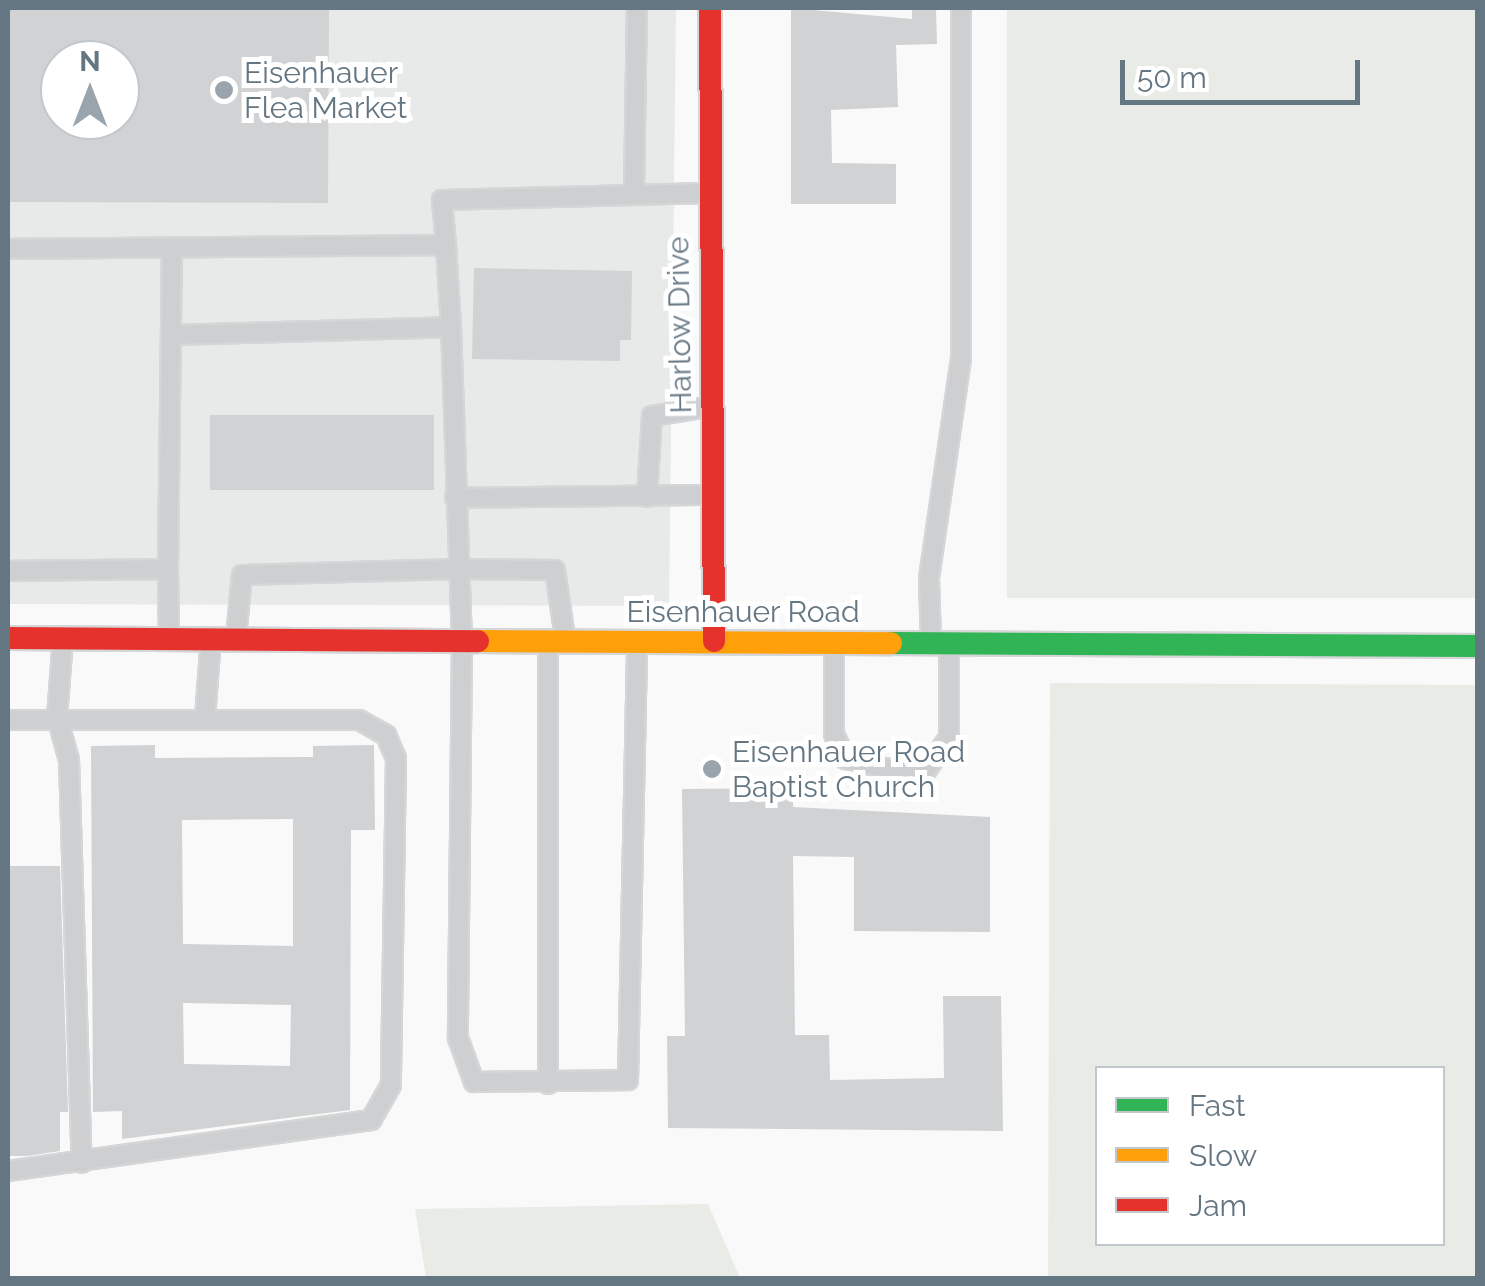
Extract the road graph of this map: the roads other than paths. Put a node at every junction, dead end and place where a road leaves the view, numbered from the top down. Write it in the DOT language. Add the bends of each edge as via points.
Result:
graph roads {
  1 [pos="636,8"];
  2 [pos="710,8"];
  3 [pos="961,8"];
  4 [pos="634,193"];
  5 [pos="709,193"];
  6 [pos="446,244"];
  7 [pos="172,247"];
  8 [pos="8,249"];
  9 [pos="452,327"];
  10 [pos="172,335"];
  11 [pos="712,406"];
  12 [pos="713,495"];
  13 [pos="647,497"];
  14 [pos="455,498"];
  15 [pos="168,569"];
  16 [pos="456,569"];
  17 [pos="8,570"];
  18 [pos="8,638"];
  19 [pos="64,638"];
  20 [pos="169,638"];
  21 [pos="212,639"];
  22 [pos="236,639"];
  23 [pos="462,640"];
  24 [pos="557,641"];
  25 [pos="637,641"];
  26 [pos="714,642"];
  27 [pos="834,642"];
  28 [pos="940,643"];
  29 [pos="1478,646"];
  30 [pos="57,717"];
  31 [pos="206,718"];
  32 [pos="8,720"];
  33 [pos="548,1084"];
  34 [pos="82,1162"];
  35 [pos="8,1171"];
  1 -- 4 [label="lane"];
  2 -- 5 [label="main road, Harlow Drive"];
  3 -- 28 [label="lane" via="961,359 929,578"];
  4 -- 5 [label="lane"];
  4 -- 6 [label="lane" via="442,200"];
  5 -- 11 [label="main road, Harlow Drive"];
  6 -- 7 [label="lane"];
  6 -- 9 [label="lane"];
  7 -- 8 [label="lane"];
  7 -- 10 [label="lane"];
  9 -- 10 [label="lane"];
  9 -- 14 [label="lane"];
  10 -- 15 [label="lane"];
  11 -- 12 [label="main road, Harlow Drive"];
  11 -- 13 [label="lane" via="652,416"];
  12 -- 13 [label="lane"];
  12 -- 26 [label="main road, Harlow Drive"];
  13 -- 14 [label="lane"];
  14 -- 16 [label="lane"];
  15 -- 17 [label="lane"];
  15 -- 20 [label="lane"];
  16 -- 22 [label="lane" via="242,575"];
  16 -- 23 [label="lane"];
  16 -- 24 [label="lane" via="556,570"];
  18 -- 19 [label="main road, Eisenhauer Road"];
  19 -- 20 [label="main road, Eisenhauer Road"];
  19 -- 30 [label="lane"];
  20 -- 21 [label="main road, Eisenhauer Road"];
  21 -- 22 [label="main road, Eisenhauer Road"];
  21 -- 31 [label="lane"];
  22 -- 23 [label="main road, Eisenhauer Road"];
  23 -- 24 [label="main road, Eisenhauer Road"];
  23 -- 33 [label="lane" via="462,1063 474,1082"];
  24 -- 25 [label="main road, Eisenhauer Road"];
  24 -- 33 [label="lane"];
  25 -- 26 [label="main road, Eisenhauer Road"];
  25 -- 33 [label="lane" via="632,1064 628,1080 615,1086"];
  26 -- 27 [label="main road, Eisenhauer Road"];
  27 -- 28 [label="main road, Eisenhauer Road"];
  27 -- 28 [label="lane" via="834,734 845,759 911,774 927,769 949,737"];
  28 -- 29 [label="main road, Eisenhauer Road"];
  30 -- 31 [label="lane"];
  30 -- 32 [label="lane"];
  30 -- 34 [label="lane" via="69,760"];
  31 -- 34 [label="lane" via="359,720 386,735 396,758 391,1085 360,1126"];
  34 -- 35 [label="lane"];
}
